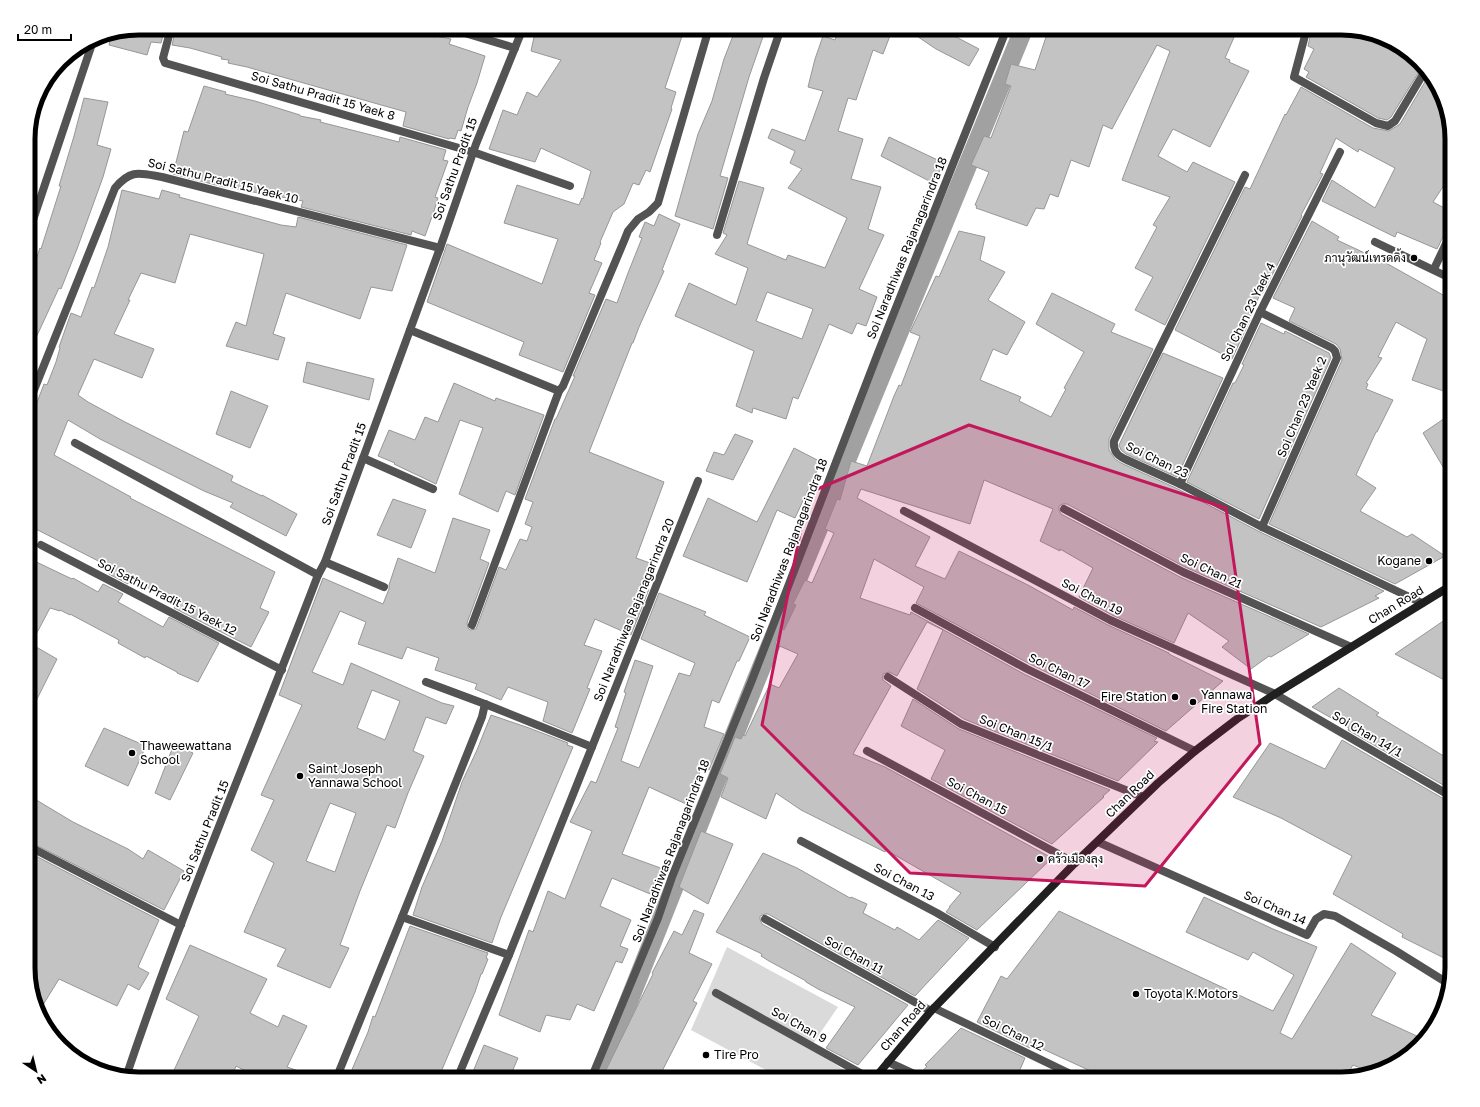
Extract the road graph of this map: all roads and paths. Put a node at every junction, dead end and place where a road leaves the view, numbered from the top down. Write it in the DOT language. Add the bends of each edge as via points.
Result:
graph roads {
  1 [pos="169,35"];
  2 [pos="471,35"];
  3 [pos="520,35"];
  4 [pos="707,35"];
  5 [pos="778,35"];
  6 [pos="1004,35"];
  7 [pos="1305,35"];
  8 [pos="91,47"];
  9 [pos="515,48"];
  10 [pos="1423,75"];
  11 [pos="473,152"];
  12 [pos="1340,152"];
  13 [pos="1245,175"];
  14 [pos="570,186"];
  15 [pos="35,214"];
  16 [pos="717,235"];
  17 [pos="1375,242"];
  18 [pos="1445,246"];
  19 [pos="440,248"];
  20 [pos="1434,269"];
  21 [pos="1445,275"];
  22 [pos="1260,312"];
  23 [pos="410,330"];
  24 [pos="35,387"];
  25 [pos="559,390"];
  26 [pos="74,443"];
  27 [pos="363,458"];
  28 [pos="698,481"];
  29 [pos="1180,484"];
  30 [pos="433,489"];
  31 [pos="1064,509"];
  32 [pos="904,511"];
  33 [pos="1262,527"];
  34 [pos="41,545"];
  35 [pos="325,562"];
  36 [pos="318,575"];
  37 [pos="384,587"];
  38 [pos="1445,589"];
  39 [pos="1422,603"];
  40 [pos="915,608"];
  41 [pos="472,625"];
  42 [pos="1351,647"];
  43 [pos="282,670"];
  44 [pos="888,677"];
  45 [pos="426,682"];
  46 [pos="1275,694"];
  47 [pos="485,704"];
  48 [pos="592,747"];
  49 [pos="867,751"];
  50 [pos="1195,751"];
  51 [pos="1445,793"];
  52 [pos="1143,797"];
  53 [pos="801,841"];
  54 [pos="1098,842"];
  55 [pos="35,850"];
  56 [pos="1075,862"];
  57 [pos="402,916"];
  58 [pos="765,919"];
  59 [pos="181,925"];
  60 [pos="995,947"];
  61 [pos="509,955"];
  62 [pos="1444,981"];
  63 [pos="716,993"];
  64 [pos="933,1010"];
  65 [pos="888,1062"];
  66 [pos="128,1071"];
  67 [pos="339,1072"];
  68 [pos="460,1072"];
  69 [pos="594,1072"];
  70 [pos="858,1072"];
  71 [pos="880,1072"];
  72 [pos="910,1072"];
  73 [pos="1066,1072"];
  1 -- 11 [label="street, Soi Sathu Pradit 15 Yaek 8" via="163,58 165,63"];
  2 -- 9 [label="street"];
  3 -- 9 [label="street, Soi Sathu Pradit 15"];
  4 -- 25 [label="street" via="658,203 628,231 563,386"];
  5 -- 16 [label="street"];
  6 -- 69 [label="street, Soi Naradhiwas Rajanagarindra 18" via="658,918"];
  7 -- 10 [label="street" via="1294,77 1376,123 1388,126 1395,121"];
  8 -- 15 [label="street"];
  9 -- 11 [label="street, Soi Sathu Pradit 15"];
  11 -- 14 [label="street, Soi Sathu Pradit 15 Yaek 8"];
  11 -- 19 [label="street, Soi Sathu Pradit 15"];
  12 -- 22 [label="street, Soi Chan 23 Yaek 4"];
  13 -- 29 [label="street, Soi Chan 23" via="1114,441 1115,452 1120,456"];
  17 -- 20 [label="street"];
  18 -- 20 [label="street"];
  19 -- 23 [label="street, Soi Sathu Pradit 15"];
  19 -- 24 [label="street, Soi Sathu Pradit 15 Yaek 10" via="162,177 133,173 122,178 114,188"];
  20 -- 21 [label="street"];
  22 -- 29 [label="street, Soi Chan 23 Yaek 4"];
  22 -- 33 [label="street, Soi Chan 23 Yaek 2" via="1332,348 1337,358"];
  23 -- 25 [label="street"];
  23 -- 27 [label="street, Soi Sathu Pradit 15"];
  25 -- 41 [label="street"];
  26 -- 36 [label="street"];
  27 -- 30 [label="street"];
  27 -- 35 [label="street, Soi Sathu Pradit 15"];
  28 -- 48 [label="street, Soi Naradhiwas Rajanagarindra 20"];
  29 -- 33 [label="street, Soi Chan 23"];
  31 -- 42 [label="street, Soi Chan 21" via="1183,572"];
  32 -- 46 [label="street, Soi Chan 19" via="1110,620"];
  33 -- 39 [label="street, Soi Chan 23"];
  34 -- 43 [label="street, Soi Sathu Pradit 15 Yaek 12"];
  35 -- 36 [label="street, Soi Sathu Pradit 15"];
  35 -- 37 [label="street"];
  36 -- 43 [label="street, Soi Sathu Pradit 15"];
  38 -- 39 [label="main road, Chan Road"];
  39 -- 42 [label="main road, Chan Road"];
  40 -- 50 [label="street, Soi Chan 17" via="1027,669"];
  42 -- 46 [label="main road, Chan Road"];
  43 -- 59 [label="street, Soi Sathu Pradit 15"];
  44 -- 52 [label="street, Soi Chan 15/1" via="961,724"];
  45 -- 47 [label="street"];
  46 -- 50 [label="main road, Chan Road" via="1236,719"];
  46 -- 51 [label="street, Soi Chan 14/1"];
  47 -- 48 [label="street"];
  47 -- 57 [label="street"];
  48 -- 61 [label="street, Soi Naradhiwas Rajanagarindra 20"];
  49 -- 56 [label="street, Soi Chan 15"];
  50 -- 52 [label="main road, Chan Road"];
  52 -- 54 [label="main road, Chan Road"];
  53 -- 60 [label="street, Soi Chan 13" via="937,913"];
  54 -- 56 [label="main road, Chan Road"];
  54 -- 62 [label="street, Soi Chan 14" via="1307,935 1316,919 1324,914 1335,916"];
  55 -- 59 [label="street"];
  56 -- 60 [label="main road, Chan Road"];
  57 -- 61 [label="street"];
  57 -- 67 [label="street"];
  58 -- 64 [label="street, Soi Chan 11"];
  59 -- 66 [label="street, Soi Sathu Pradit 15"];
  60 -- 64 [label="main road, Chan Road"];
  61 -- 68 [label="street, Soi Naradhiwas Rajanagarindra 20"];
  63 -- 70 [label="street, Soi Chan 9"];
  64 -- 65 [label="main road, Chan Road"];
  64 -- 73 [label="street, Soi Chan 12"];
  65 -- 71 [label="main road, Chan Road"];
  65 -- 72 [label="street"];
}
